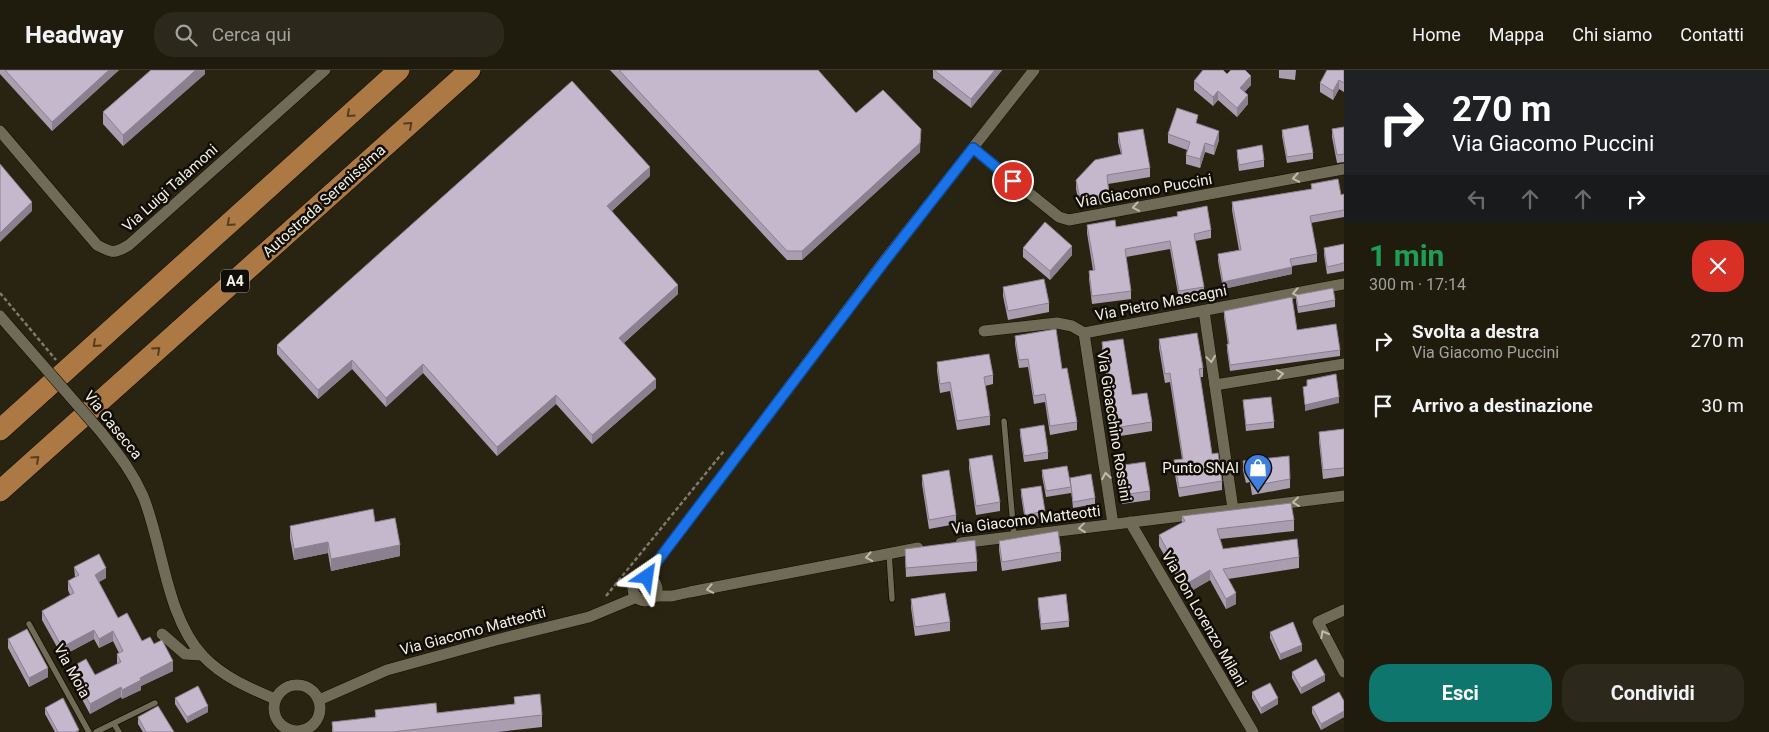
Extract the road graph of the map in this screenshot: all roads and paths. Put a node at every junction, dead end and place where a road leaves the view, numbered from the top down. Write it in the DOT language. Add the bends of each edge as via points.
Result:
graph roads {
  1 [pos="325,70"];
  2 [pos="400,70"];
  3 [pos="470,70"];
  4 [pos="1034,70"];
  5 [pos="0,131"];
  6 [pos="973,148"];
  7 [pos="1344,169"];
  8 [pos="1344,284"];
  9 [pos="1204,310"];
  10 [pos="0,316"];
  11 [pos="984,332"];
  12 [pos="1084,333"];
  13 [pos="1344,364"];
  14 [pos="1215,385"];
  15 [pos="1004,421"];
  16 [pos="0,430"];
  17 [pos="0,491"];
  18 [pos="1344,496"];
  19 [pos="1233,509"];
  20 [pos="1130,522"];
  21 [pos="1114,524"];
  22 [pos="1014,536"];
  23 [pos="945,545"];
  24 [pos="925,547"];
  25 [pos="889,553"];
  26 [pos="647,577"];
  27 [pos="655,596"];
  28 [pos="637,597"];
  29 [pos="892,599"];
  30 [pos="1344,610"];
  31 [pos="30,624"];
  32 [pos="162,634"];
  33 [pos="202,655"];
  34 [pos="1344,672"];
  35 [pos="275,699"];
  36 [pos="319,700"];
  37 [pos="156,703"];
  38 [pos="114,724"];
  39 [pos="282,730"];
  40 [pos="299,731"];
  41 [pos="89,732"];
  42 [pos="96,732"];
  43 [pos="118,732"];
  44 [pos="1253,732"];
  1 -- 5 [label="street, Via Luigi Talamoni" via="129,245 117,252 98,245"];
  2 -- 16 [label="highway, one-way"];
  17 -- 3 [label="highway, Autostrada Serenissima / A4, one-way"];
  4 -- 6 [label="street"];
  7 -- 6 [label="street, Via Giacomo Puccini, one-way" via="1069,220 1059,217"];
  6 -- 26 [label="street"];
  8 -- 9 [label="street, Via Pietro Mascagni, one-way"];
  9 -- 12 [label="street, Via Pietro Mascagni"];
  9 -- 14 [label="street, one-way"];
  10 -- 33 [label="street, Via Casecca, bridge" via="130,468 144,497 175,606"];
  11 -- 12 [label="street, Via Pietro Mascagni" via="1057,323"];
  21 -- 12 [label="street, Via Gioacchino Rossini, one-way"];
  14 -- 13 [label="street, one-way"];
  14 -- 19 [label="street"];
  15 -- 22 [label="lane"];
  18 -- 19 [label="street, Via Giacomo Matteotti, one-way"];
  19 -- 20 [label="street, Via Giacomo Matteotti"];
  20 -- 21 [label="street, Via Giacomo Matteotti"];
  20 -- 44 [label="street, Via Don Lorenzo Milani"];
  21 -- 22 [label="street, Via Giacomo Matteotti, one-way"];
  22 -- 23 [label="street, Via Giacomo Matteotti"];
  24 -- 25 [label="street, Via Giacomo Matteotti"];
  25 -- 27 [label="street, Via Giacomo Matteotti, one-way" via="672,596"];
  25 -- 29 [label="lane"];
  26 -- 27 [label="street" via="656,584"];
  26 -- 28 [label="street" via="634,584"];
  27 -- 28 [label="street, Via Giacomo Matteotti" via="645,601"];
  28 -- 36 [label="street, Via Giacomo Matteotti" via="589,617 387,670"];
  34 -- 30 [label="street, one-way" via="1318,622"];
  31 -- 41 [label="lane, Via Moia"];
  32 -- 33 [label="street, Via Casecca" via="185,654"];
  33 -- 35 [label="street, Via Casecca" via="234,680"];
  35 -- 36 [label="street" via="284,688 297,684 310,688"];
  35 -- 39 [label="street" via="274,715"];
  36 -- 40 [label="street" via="320,708 314,724"];
  37 -- 38 [label="lane"];
  38 -- 42 [label="lane"];
  38 -- 43 [label="lane"];
  39 -- 40 [label="street"];
}
